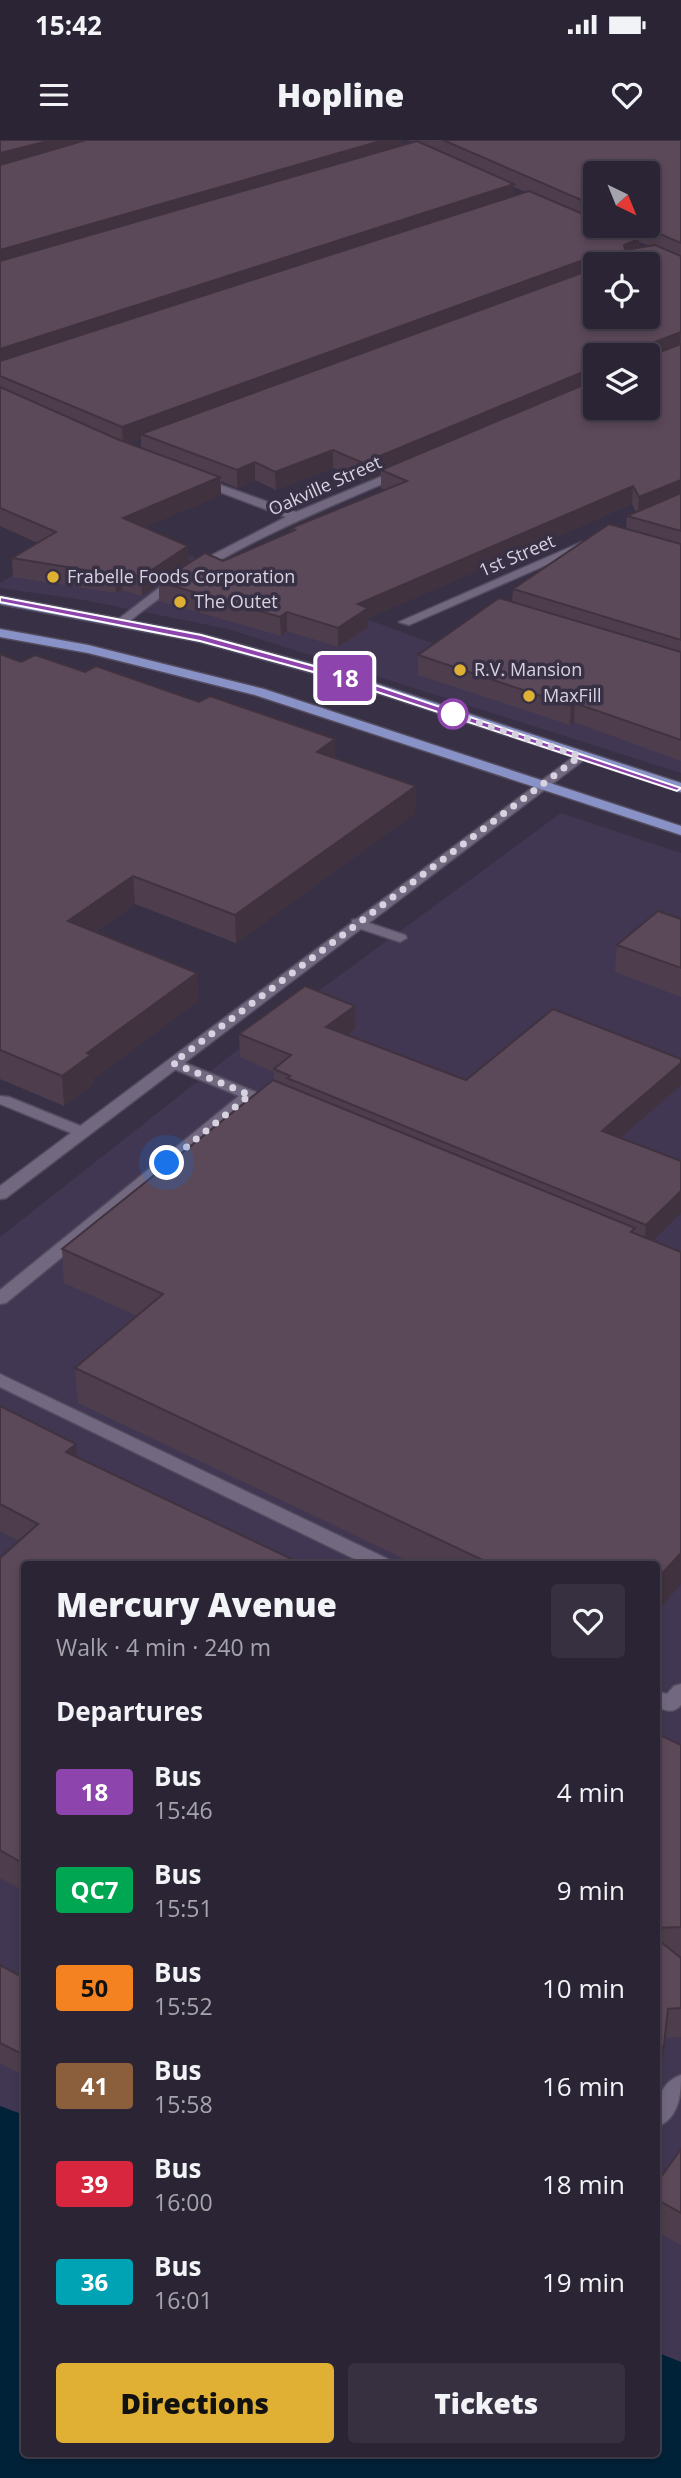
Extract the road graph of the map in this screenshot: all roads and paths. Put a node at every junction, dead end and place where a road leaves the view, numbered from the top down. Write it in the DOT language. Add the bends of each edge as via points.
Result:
graph roads {
  1 [pos="420,464"];
  2 [pos="185,475"];
  3 [pos="295,516"];
  4 [pos="600,539"];
  5 [pos="460,599"];
  6 [pos="0,600"];
  7 [pos="486,607"];
  8 [pos="122,621"];
  9 [pos="405,622"];
  10 [pos="0,633"];
  11 [pos="580,756"];
  12 [pos="540,785"];
  13 [pos="681,789"];
  14 [pos="681,831"];
  15 [pos="357,923"];
  16 [pos="400,938"];
  17 [pos="173,1063"];
  18 [pos="250,1095"];
  19 [pos="3,1100"];
  20 [pos="288,1111"];
  21 [pos="82,1132"];
  22 [pos="0,1194"];
  23 [pos="0,1299"];
  24 [pos="0,1380"];
  25 [pos="375,1561"];
  26 [pos="681,1691"];
  27 [pos="660,1700"];
  28 [pos="681,2084"];
  29 [pos="660,2112"];
  1 -- 3 [label="street, Oakville Street"];
  2 -- 3 [label="street"];
  3 -- 8 [label="street, Oakville Street" via="200,563 158,589"];
  4 -- 5 [label="street, 1st Street"];
  5 -- 7 [label="street"];
  5 -- 9 [label="street, 1st Street"];
  6 -- 8 [label="main road"];
  8 -- 11 [label="main road" via="336,675"];
  10 -- 12 [label="main road" via="168,665 295,701"];
  11 -- 12 [label="street"];
  11 -- 13 [label="main road"];
  12 -- 14 [label="main road"];
  12 -- 15 [label="street"];
  15 -- 16 [label="street"];
  15 -- 17 [label="street"];
  17 -- 18 [label="street"];
  17 -- 21 [label="street"];
  18 -- 20 [label="street"];
  18 -- 23 [label="street"];
  19 -- 21 [label="street"];
  21 -- 22 [label="street"];
  24 -- 25 [label="street"];
  26 -- 27 [label="street" via="670,1704"];
  28 -- 29 [label="street"];
}
